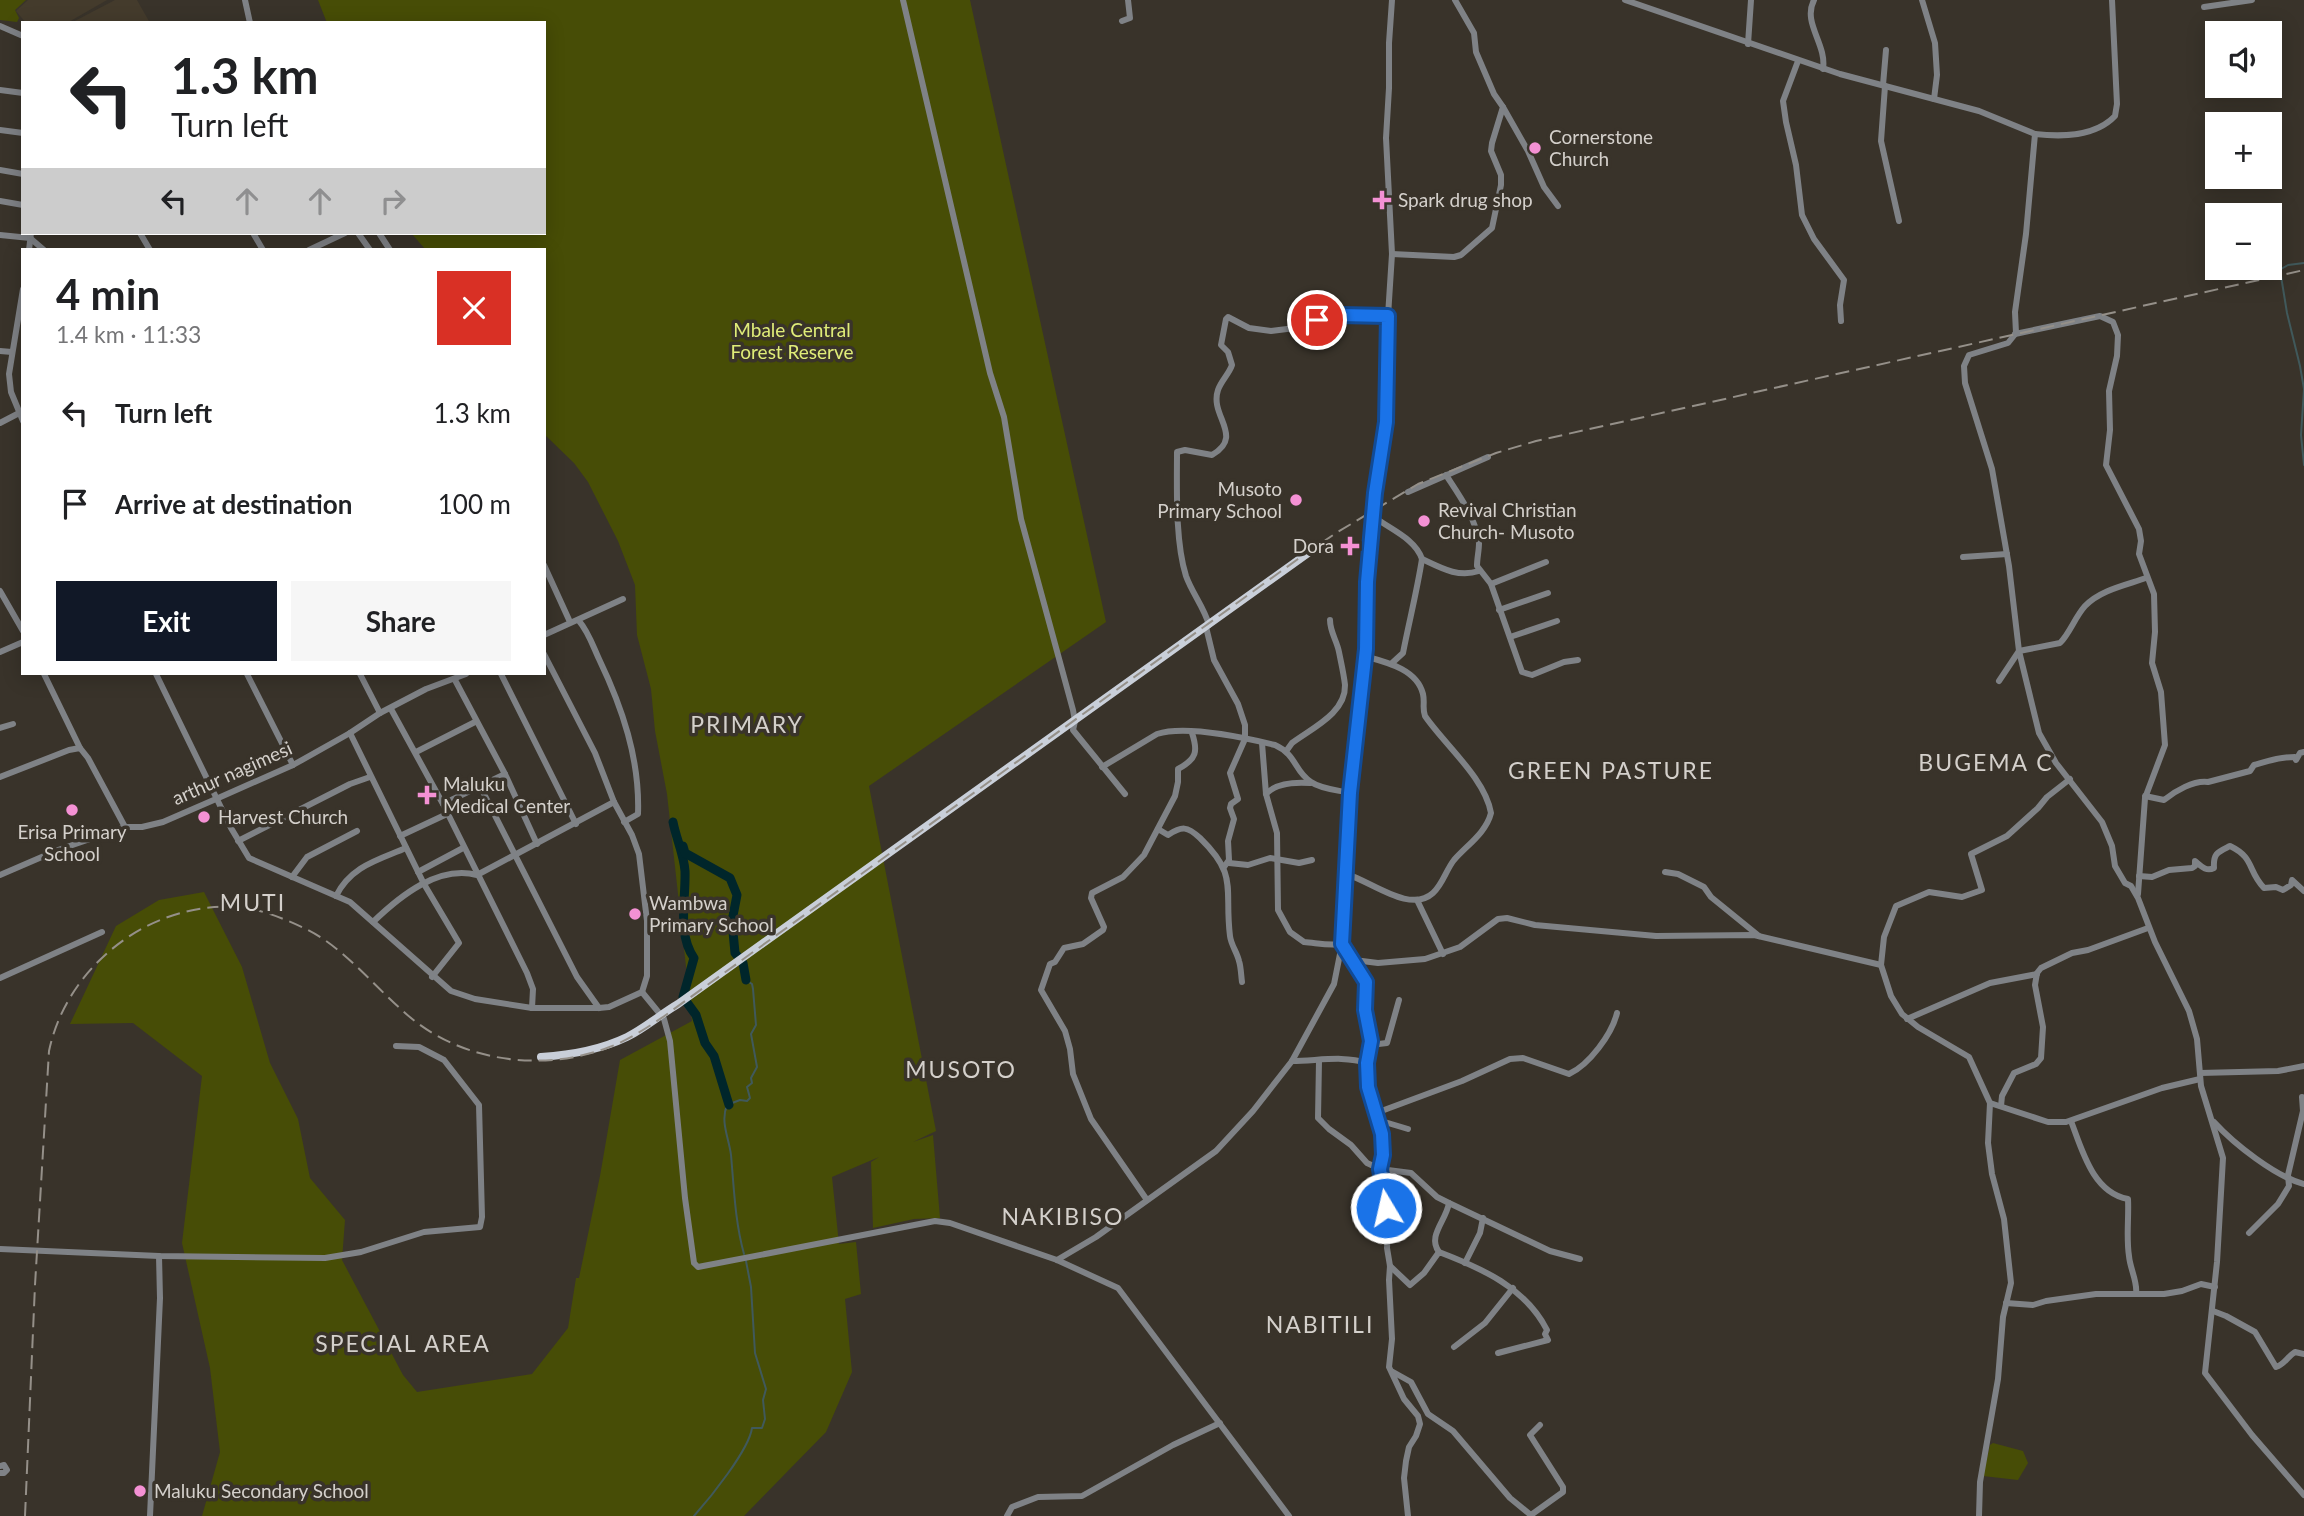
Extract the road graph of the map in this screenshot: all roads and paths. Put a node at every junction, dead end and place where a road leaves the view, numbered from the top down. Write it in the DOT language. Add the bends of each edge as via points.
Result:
graph roads {
  1 [pos="245,0"];
  2 [pos="903,0"];
  3 [pos="1128,0"];
  4 [pos="1392,0"];
  5 [pos="1455,0"];
  6 [pos="1625,0"];
  7 [pos="1751,0"];
  8 [pos="1814,0"];
  9 [pos="1922,0"];
  10 [pos="2112,0"];
  11 [pos="2252,0"];
  12 [pos="2204,7"];
  13 [pos="250,21"];
  14 [pos="1122,21"];
  15 [pos="0,26"];
  16 [pos="21,35"];
  17 [pos="1748,44"];
  18 [pos="1886,50"];
  19 [pos="1798,61"];
  20 [pos="1824,69"];
  21 [pos="1884,86"];
  22 [pos="0,90"];
  23 [pos="21,93"];
  24 [pos="1934,99"];
  25 [pos="1503,107"];
  26 [pos="0,130"];
  27 [pos="21,133"];
  28 [pos="2035,134"];
  29 [pos="0,170"];
  30 [pos="21,174"];
  31 [pos="0,201"];
  32 [pos="21,205"];
  33 [pos="1558,206"];
  34 [pos="1899,220"];
  35 [pos="0,235"];
  36 [pos="341,235"];
  37 [pos="31,236"];
  38 [pos="313,248"];
  39 [pos="1392,254"];
  40 [pos="21,300"];
  41 [pos="1388,316"];
  42 [pos="1840,321"];
  43 [pos="2015,334"];
  44 [pos="0,351"];
  45 [pos="12,352"];
  46 [pos="21,412"];
  47 [pos="0,423"];
  48 [pos="1488,457"];
  49 [pos="1446,475"];
  50 [pos="1408,492"];
  51 [pos="1373,516"];
  52 [pos="1311,551"];
  53 [pos="2007,554"];
  54 [pos="1963,557"];
  55 [pos="1422,559"];
  56 [pos="1546,562"];
  57 [pos="546,569"];
  58 [pos="1479,571"];
  59 [pos="2146,578"];
  60 [pos="1491,584"];
  61 [pos="0,591"];
  62 [pos="1548,593"];
  63 [pos="623,599"];
  64 [pos="1499,610"];
  65 [pos="1330,620"];
  66 [pos="579,621"];
  67 [pos="1557,621"];
  68 [pos="570,622"];
  69 [pos="1207,626"];
  70 [pos="21,628"];
  71 [pos="546,634"];
  72 [pos="1510,637"];
  73 [pos="21,643"];
  74 [pos="2020,651"];
  75 [pos="0,652"];
  76 [pos="1364,656"];
  77 [pos="546,658"];
  78 [pos="1578,660"];
  79 [pos="1391,664"];
  80 [pos="44,675"];
  81 [pos="156,675"];
  82 [pos="248,675"];
  83 [pos="361,675"];
  84 [pos="464,675"];
  85 [pos="502,675"];
  86 [pos="454,680"];
  87 [pos="1999,681"];
  88 [pos="391,709"];
  89 [pos="380,713"];
  90 [pos="1075,721"];
  91 [pos="475,722"];
  92 [pos="13,724"];
  93 [pos="0,728"];
  94 [pos="350,733"];
  95 [pos="1192,733"];
  96 [pos="1245,739"];
  97 [pos="1262,743"];
  98 [pos="80,748"];
  99 [pos="1287,750"];
  100 [pos="416,752"];
  101 [pos="2304,752"];
  102 [pos="293,765"];
  103 [pos="1102,767"];
  104 [pos="505,775"];
  105 [pos="0,777"];
  106 [pos="370,777"];
  107 [pos="2070,779"];
  108 [pos="1312,783"];
  109 [pos="480,786"];
  110 [pos="1350,793"];
  111 [pos="1125,794"];
  112 [pos="1266,794"];
  113 [pos="2145,796"];
  114 [pos="216,799"];
  115 [pos="614,802"];
  116 [pos="443,804"];
  117 [pos="447,814"];
  118 [pos="624,822"];
  119 [pos="576,824"];
  120 [pos="125,827"];
  121 [pos="1158,829"];
  122 [pos="357,831"];
  123 [pos="400,836"];
  124 [pos="238,841"];
  125 [pos="537,844"];
  126 [pos="406,848"];
  127 [pos="463,848"];
  128 [pos="516,854"];
  129 [pos="1278,858"];
  130 [pos="1311,860"];
  131 [pos="1226,865"];
  132 [pos="418,872"];
  133 [pos="1665,872"];
  134 [pos="1346,874"];
  135 [pos="0,875"];
  136 [pos="477,875"];
  137 [pos="2139,876"];
  138 [pos="292,877"];
  139 [pos="424,884"];
  140 [pos="2304,891"];
  141 [pos="336,895"];
  142 [pos="2138,898"];
  143 [pos="1417,900"];
  144 [pos="373,922"];
  145 [pos="2148,928"];
  146 [pos="102,932"];
  147 [pos="1761,937"];
  148 [pos="1342,944"];
  149 [pos="1443,954"];
  150 [pos="1354,960"];
  151 [pos="1881,965"];
  152 [pos="2037,975"];
  153 [pos="432,977"];
  154 [pos="0,978"];
  155 [pos="1242,982"];
  156 [pos="642,992"];
  157 [pos="1399,1000"];
  158 [pos="532,1008"];
  159 [pos="599,1009"];
  160 [pos="1617,1013"];
  161 [pos="661,1014"];
  162 [pos="1907,1019"];
  163 [pos="1370,1045"];
  164 [pos="396,1046"];
  165 [pos="541,1057"];
  166 [pos="1292,1060"];
  167 [pos="1319,1061"];
  168 [pos="1367,1063"];
  169 [pos="2304,1066"];
  170 [pos="2200,1076"];
  171 [pos="2302,1097"];
  172 [pos="1990,1103"];
  173 [pos="2001,1107"];
  174 [pos="1377,1116"];
  175 [pos="2071,1121"];
  176 [pos="2213,1121"];
  177 [pos="1408,1129"];
  178 [pos="2232,1168"];
  179 [pos="1380,1169"];
  180 [pos="2223,1169"];
  181 [pos="2290,1180"];
  182 [pos="2304,1184"];
  183 [pos="1147,1200"];
  184 [pos="1449,1203"];
  185 [pos="1483,1218"];
  186 [pos="2249,1233"];
  187 [pos="0,1249"];
  188 [pos="1439,1252"];
  189 [pos="159,1256"];
  190 [pos="1580,1259"];
  191 [pos="1057,1260"];
  192 [pos="1465,1263"];
  193 [pos="1390,1266"];
  194 [pos="2215,1287"];
  195 [pos="1513,1288"];
  196 [pos="2136,1294"];
  197 [pos="2006,1303"];
  198 [pos="2213,1311"];
  199 [pos="1454,1347"];
  200 [pos="1498,1353"];
  201 [pos="2304,1354"];
  202 [pos="1391,1371"];
  203 [pos="1220,1423"];
  204 [pos="1539,1425"];
  205 [pos="0,1466"];
  206 [pos="0,1473"];
  207 [pos="2304,1494"];
  208 [pos="150,1516"];
  209 [pos="1007,1516"];
  210 [pos="1289,1516"];
  211 [pos="1408,1516"];
  212 [pos="1532,1516"];
  213 [pos="1979,1516"];
  1 -- 13 [label="street"];
  2 -- 90 [label="street" via="1004,417 1021,519"];
  3 -- 14 [label="street" via="1130,18"];
  4 -- 39 [label="street" via="1386,138"];
  5 -- 25 [label="street" via="1474,33 1476,52"];
  6 -- 17 [label="street"];
  7 -- 17 [label="street"];
  8 -- 20 [label="street" via="1809,14"];
  9 -- 24 [label="street" via="1935,43"];
  10 -- 28 [label="street" via="2115,116 2080,134"];
  11 -- 12 [label="street"];
  15 -- 16 [label="street"];
  17 -- 19 [label="street"];
  18 -- 21 [label="street"];
  19 -- 20 [label="street"];
  19 -- 42 [label="street" via="1783,101 1786,122 1804,222 1844,280"];
  20 -- 21 [label="street"];
  21 -- 24 [label="street"];
  21 -- 34 [label="street" via="1881,141"];
  22 -- 23 [label="street"];
  24 -- 28 [label="street"];
  25 -- 33 [label="street"];
  25 -- 39 [label="street" via="1491,151 1501,175 1492,228 1454,257"];
  26 -- 27 [label="street"];
  28 -- 43 [label="street"];
  29 -- 30 [label="street"];
  31 -- 32 [label="street"];
  35 -- 37 [label="street"];
  36 -- 38 [label="street"];
  39 -- 41 [label="street"];
  40 -- 45 [label="street"];
  41 -- 51 [label="street" via="1386,422"];
  41 -- 69 [label="street" via="1327,316 1303,327 1271,331 1226,319 1221,345 1232,365 1218,390 1216,405 1227,438 1212,455 1177,452 1182,557 1190,587 1207,615"];
  43 -- 53 [label="street" via="2008,343 1969,355 1964,366 1992,469"];
  43 -- 59 [label="street" via="2096,317 2114,324 2119,335 2109,391 2106,465 2139,529 2139,554"];
  44 -- 45 [label="street"];
  45 -- 46 [label="street" via="9,382"];
  46 -- 47 [label="street"];
  48 -- 49 [label="street"];
  49 -- 50 [label="street"];
  49 -- 58 [label="street" via="1475,527"];
  51 -- 55 [label="street" via="1411,542"];
  51 -- 76 [label="street"];
  52 -- 69 [label="main road"];
  53 -- 54 [label="street"];
  53 -- 74 [label="street"];
  55 -- 58 [label="street" via="1458,574"];
  55 -- 79 [label="street" via="1403,653"];
  56 -- 60 [label="street"];
  57 -- 68 [label="street"];
  58 -- 60 [label="street"];
  59 -- 74 [label="street" via="2091,601 2060,643"];
  59 -- 113 [label="street" via="2154,594 2152,663 2161,692 2165,745"];
  60 -- 64 [label="street"];
  61 -- 70 [label="street"];
  62 -- 64 [label="street"];
  63 -- 66 [label="street"];
  64 -- 72 [label="street"];
  65 -- 99 [label="street" via="1345,685 1341,705"];
  66 -- 68 [label="street"];
  66 -- 118 [label="street" via="612,685 629,732 638,805 636,816"];
  67 -- 72 [label="street"];
  68 -- 71 [label="street"];
  69 -- 90 [label="main road"];
  69 -- 96 [label="street" via="1214,660 1241,712"];
  72 -- 78 [label="street" via="1522,672 1528,676"];
  73 -- 75 [label="street"];
  74 -- 87 [label="street"];
  74 -- 107 [label="street" via="2039,733"];
  76 -- 79 [label="street"];
  76 -- 110 [label="street"];
  77 -- 115 [label="street" via="595,753"];
  79 -- 143 [label="street" via="1419,684 1425,716 1461,759 1491,813 1483,831 1447,869 1439,886"];
  80 -- 98 [label="street"];
  81 -- 114 [label="street"];
  82 -- 102 [label="street"];
  83 -- 89 [label="street"];
  84 -- 86 [label="street, arthur nagimesi"];
  85 -- 119 [label="street"];
  86 -- 88 [label="street, arthur nagimesi" via="426,689"];
  86 -- 91 [label="street"];
  88 -- 89 [label="street, arthur nagimesi"];
  88 -- 100 [label="street"];
  89 -- 94 [label="street, arthur nagimesi"];
  90 -- 103 [label="street" via="1076,736"];
  90 -- 161 [label="main road"];
  91 -- 100 [label="street"];
  91 -- 104 [label="street"];
  92 -- 93 [label="street"];
  94 -- 102 [label="street, arthur nagimesi"];
  94 -- 106 [label="street"];
  95 -- 96 [label="street"];
  95 -- 103 [label="street" via="1174,730 1157,734"];
  95 -- 121 [label="street" via="1196,754 1178,769 1175,796"];
  96 -- 97 [label="street"];
  96 -- 131 [label="street" via="1230,773 1238,799 1230,808 1234,819"];
  97 -- 99 [label="street"];
  97 -- 112 [label="street"];
  98 -- 105 [label="street"];
  98 -- 120 [label="street"];
  99 -- 108 [label="street"];
  100 -- 116 [label="street"];
  101 -- 113 [label="street" via="2296,760 2278,758 2254,765 2250,771 2203,781 2164,800"];
  102 -- 114 [label="street, arthur nagimesi"];
  103 -- 111 [label="street"];
  104 -- 109 [label="street"];
  104 -- 125 [label="street"];
  106 -- 123 [label="street"];
  106 -- 124 [label="street"];
  107 -- 142 [label="street" via="2099,816 2118,872"];
  107 -- 151 [label="street" via="2007,836 1971,854 1982,890 1962,897 1929,892 1896,906 1884,937"];
  108 -- 110 [label="street"];
  108 -- 112 [label="street" via="1282,785"];
  109 -- 116 [label="street"];
  109 -- 128 [label="street"];
  110 -- 134 [label="street"];
  112 -- 129 [label="street" via="1277,833"];
  113 -- 137 [label="street"];
  114 -- 120 [label="street, arthur nagimesi" via="163,822"];
  114 -- 124 [label="street"];
  115 -- 118 [label="street"];
  115 -- 119 [label="street"];
  116 -- 117 [label="street"];
  117 -- 123 [label="street"];
  117 -- 127 [label="street"];
  118 -- 156 [label="street" via="639,854 646,902 647,976"];
  119 -- 125 [label="street"];
  120 -- 135 [label="street, arthur nagimesi"];
  121 -- 131 [label="street" via="1168,835 1187,827"];
  121 -- 183 [label="street" via="1131,870 1092,893 1103,930 1083,944 1063,948 1050,964 1041,990 1065,1031 1073,1074 1091,1119"];
  122 -- 138 [label="street" via="312,853"];
  123 -- 126 [label="street"];
  124 -- 138 [label="street" via="249,858"];
  125 -- 128 [label="street"];
  126 -- 132 [label="street"];
  126 -- 141 [label="street" via="356,871 343,881"];
  127 -- 132 [label="street"];
  127 -- 136 [label="street"];
  128 -- 136 [label="street"];
  128 -- 159 [label="street" via="577,977"];
  129 -- 130 [label="street" via="1299,863"];
  129 -- 131 [label="street"];
  129 -- 148 [label="street" via="1278,910 1290,932 1307,943"];
  131 -- 155 [label="street" via="1231,944"];
  132 -- 139 [label="street"];
  133 -- 147 [label="street" via="1704,887"];
  134 -- 143 [label="street"];
  134 -- 148 [label="street"];
  136 -- 139 [label="street" via="450,873"];
  136 -- 158 [label="street" via="527,973 533,989"];
  137 -- 140 [label="street" via="2192,868 2195,861 2210,870 2218,850 2230,846 2245,854 2264,888 2283,890 2292,880"];
  137 -- 142 [label="street"];
  138 -- 141 [label="street"];
  139 -- 144 [label="street"];
  139 -- 153 [label="street" via="459,943"];
  141 -- 144 [label="street"];
  142 -- 145 [label="street"];
  143 -- 149 [label="street"];
  144 -- 153 [label="street"];
  145 -- 152 [label="street" via="2072,953 2041,968"];
  145 -- 170 [label="street" via="2189,1011"];
  146 -- 154 [label="street"];
  147 -- 149 [label="street" via="1656,936 1535,925 1507,918 1498,919 1467,943"];
  147 -- 151 [label="street"];
  148 -- 150 [label="street"];
  148 -- 166 [label="street" via="1334,984"];
  149 -- 150 [label="street" via="1402,962"];
  150 -- 163 [label="street" via="1366,982"];
  151 -- 162 [label="street" via="1891,996"];
  152 -- 162 [label="street" via="1990,983"];
  152 -- 173 [label="street" via="2043,1027 2040,1058 2014,1073"];
  153 -- 158 [label="street" via="462,995"];
  156 -- 159 [label="street"];
  156 -- 161 [label="street"];
  157 -- 163 [label="street" via="1387,1043"];
  158 -- 159 [label="street"];
  160 -- 174 [label="street" via="1609,1035 1569,1074 1523,1058 1510,1059"];
  161 -- 165 [label="main road" via="601,1048"];
  161 -- 191 [label="street" via="670,1041 685,1198 698,1266 935,1221"];
  162 -- 172 [label="street" via="1969,1057"];
  163 -- 168 [label="street"];
  164 -- 189 [label="street" via="419,1047 444,1060 479,1105 480,1227 424,1232 325,1258"];
  166 -- 167 [label="street"];
  166 -- 183 [label="street" via="1233,1135"];
  167 -- 168 [label="street"];
  167 -- 179 [label="street" via="1318,1118 1367,1163"];
  168 -- 174 [label="street"];
  169 -- 170 [label="street"];
  170 -- 175 [label="street"];
  170 -- 176 [label="street"];
  171 -- 181 [label="street"];
  172 -- 173 [label="street"];
  172 -- 197 [label="street" via="1988,1143 2011,1283"];
  173 -- 175 [label="street" via="2048,1122"];
  174 -- 177 [label="street"];
  174 -- 179 [label="street" via="1383,1155"];
  175 -- 196 [label="street" via="2088,1167 2113,1195 2128,1199 2127,1244"];
  176 -- 180 [label="street"];
  176 -- 181 [label="street" via="2232,1142"];
  178 -- 180 [label="street"];
  179 -- 184 [label="street" via="1411,1173"];
  179 -- 193 [label="street"];
  180 -- 194 [label="street"];
  181 -- 182 [label="street"];
  181 -- 186 [label="street" via="2281,1200"];
  183 -- 191 [label="street"];
  184 -- 185 [label="street"];
  184 -- 188 [label="street" via="1434,1237"];
  185 -- 190 [label="street" via="1550,1251"];
  185 -- 192 [label="street"];
  187 -- 189 [label="street"];
  188 -- 192 [label="street"];
  188 -- 193 [label="street" via="1410,1285"];
  189 -- 208 [label="street"];
  191 -- 203 [label="street" via="1118,1288"];
  192 -- 195 [label="street"];
  193 -- 202 [label="street"];
  194 -- 196 [label="street" via="2201,1284 2182,1292"];
  194 -- 198 [label="street"];
  195 -- 199 [label="street" via="1485,1323"];
  195 -- 200 [label="street" via="1542,1320 1548,1340"];
  196 -- 197 [label="street" via="2081,1295 2033,1305"];
  197 -- 213 [label="street"];
  198 -- 201 [label="street" via="2255,1332 2276,1367 2295,1352"];
  198 -- 207 [label="street" via="2207,1377"];
  202 -- 211 [label="street" via="1420,1424 1406,1461"];
  202 -- 212 [label="street" via="1410,1382 1428,1414 1453,1431 1510,1498"];
  203 -- 209 [label="street" via="1082,1496 1038,1497 1012,1507"];
  203 -- 210 [label="street"];
  204 -- 212 [label="street" via="1530,1435 1563,1492"];
  205 -- 206 [label="street" via="7,1470"];
}
